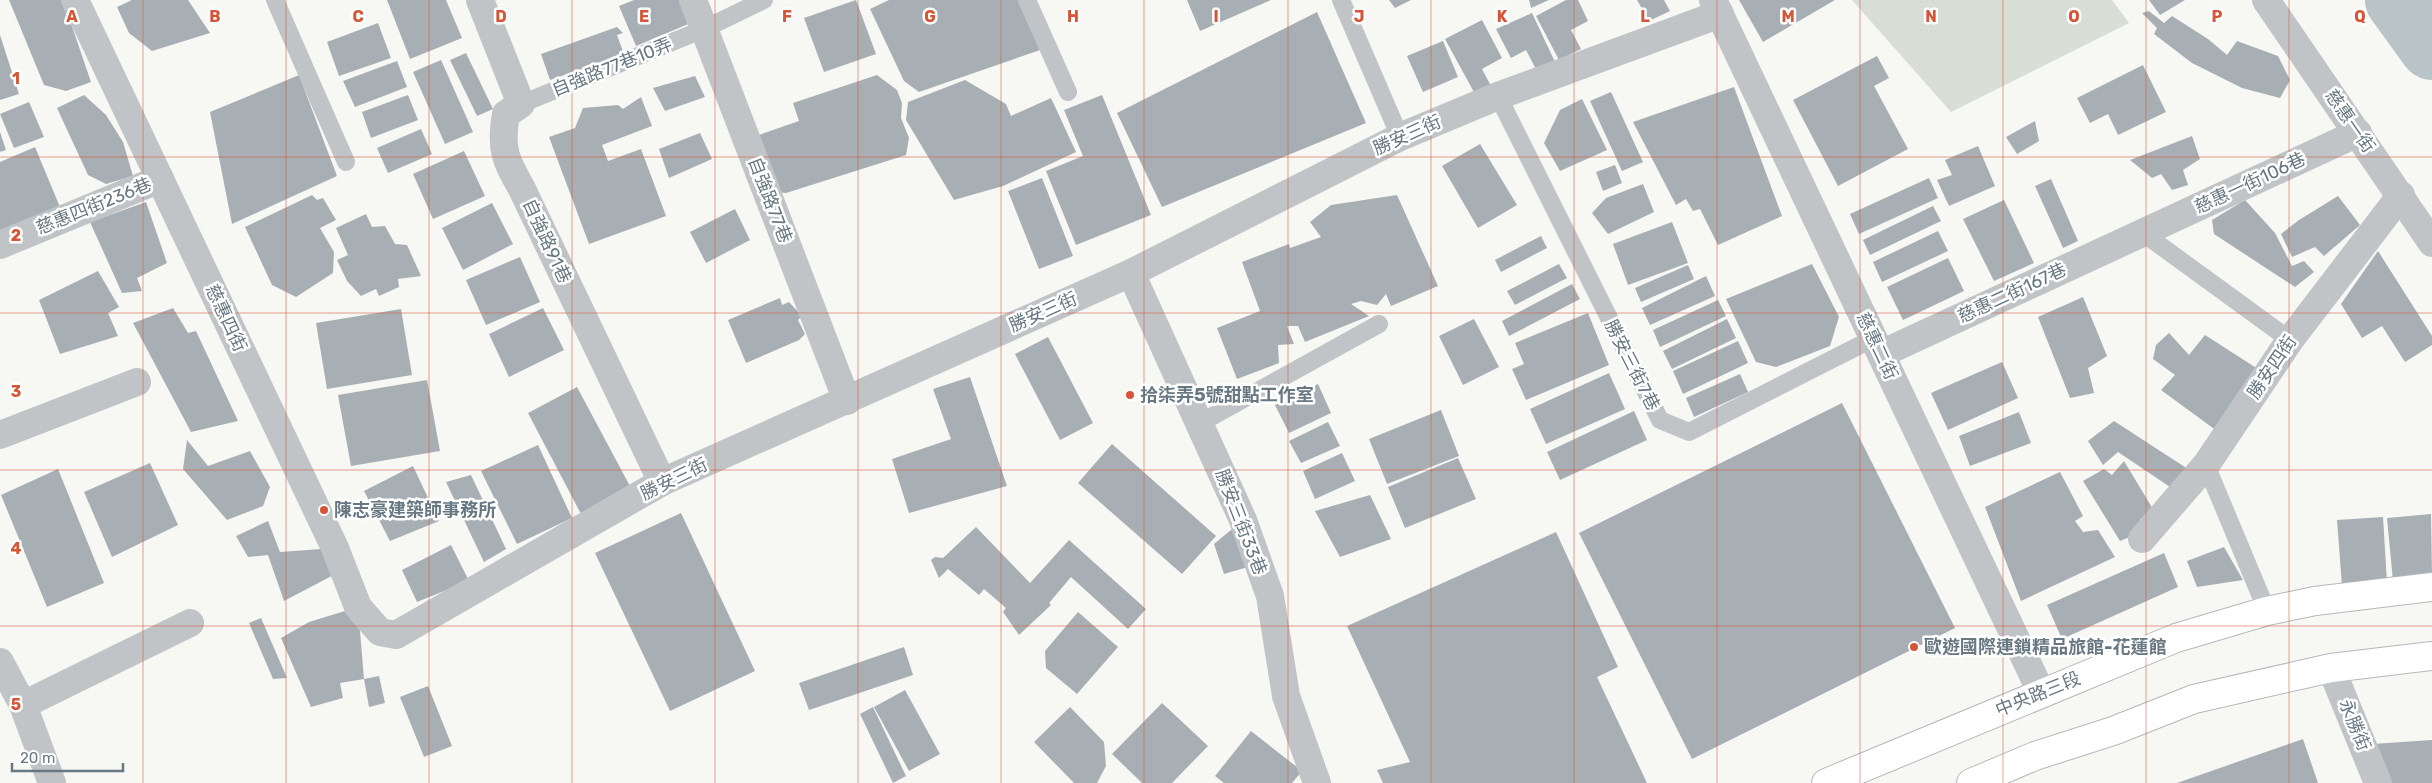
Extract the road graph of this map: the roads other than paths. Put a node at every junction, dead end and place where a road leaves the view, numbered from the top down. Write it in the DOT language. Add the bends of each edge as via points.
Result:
graph roads {
  1 [pos="75,0"];
  2 [pos="276,0"];
  3 [pos="480,0"];
  4 [pos="693,0"];
  5 [pos="764,0"];
  6 [pos="1027,0"];
  7 [pos="1341,0"];
  8 [pos="2266,0"];
  9 [pos="1717,7"];
  10 [pos="704,29"];
  11 [pos="1068,92"];
  12 [pos="1498,96"];
  13 [pos="521,104"];
  14 [pos="2358,133"];
  15 [pos="1400,137"];
  16 [pos="346,162"];
  17 [pos="160,179"];
  18 [pos="2401,195"];
  19 [pos="2143,233"];
  20 [pos="2432,243"];
  21 [pos="0,245"];
  22 [pos="1132,273"];
  23 [pos="1379,324"];
  24 [pos="2290,340"];
  25 [pos="1877,346"];
  26 [pos="137,382"];
  27 [pos="847,401"];
  28 [pos="1200,423"];
  29 [pos="0,435"];
  30 [pos="2206,465"];
  31 [pos="662,482"];
  32 [pos="2142,539"];
  33 [pos="2432,587"];
  34 [pos="2267,611"];
  35 [pos="190,623"];
  36 [pos="380,632"];
  37 [pos="2432,656"];
  38 [pos="0,662"];
  39 [pos="2331,668"];
  40 [pos="2041,692"];
  41 [pos="23,705"];
  42 [pos="52,783"];
  43 [pos="1317,783"];
  44 [pos="1826,783"];
  45 [pos="1971,783"];
  46 [pos="2378,783"];
  1 -- 17 [label="street, 慈惠四街"];
  2 -- 16 [label="lane"];
  3 -- 13 [label="street"];
  4 -- 10 [label="street, 自強路77巷"];
  5 -- 10 [label="lane, 自強路77巷10弄"];
  6 -- 11 [label="lane"];
  7 -- 15 [label="lane"];
  8 -- 14 [label="street, 慈惠一街"];
  9 -- 12 [label="street, 勝安三街"];
  9 -- 25 [label="street, 慈惠二街"];
  10 -- 13 [label="lane, 自強路77巷10弄"];
  10 -- 27 [label="street, 自強路77巷"];
  12 -- 15 [label="street, 勝安三街"];
  12 -- 25 [label="lane, 勝安三街7巷" via="1660,420 1689,432"];
  13 -- 31 [label="street, 自強路91巷" via="506,114 502,139 509,167"];
  14 -- 18 [label="street, 慈惠一街"];
  14 -- 19 [label="street, 慈惠一街106巷"];
  15 -- 22 [label="street, 勝安三街"];
  17 -- 21 [label="street, 慈惠四街236巷"];
  17 -- 36 [label="street, 慈惠四街" via="335,548 358,607"];
  18 -- 20 [label="street, 慈惠一街"];
  18 -- 24 [label="street, 勝安四街"];
  19 -- 24 [label="lane"];
  19 -- 25 [label="street, 慈惠二街167巷"];
  22 -- 27 [label="street, 勝安三街"];
  22 -- 28 [label="street, 勝安三街33巷"];
  23 -- 28 [label="lane"];
  24 -- 30 [label="street, 勝安四街"];
  25 -- 40 [label="street, 慈惠二街"];
  26 -- 29 [label="street"];
  27 -- 31 [label="street, 勝安三街"];
  28 -- 43 [label="street, 勝安三街33巷" via="1243,520 1270,596 1286,696"];
  30 -- 32 [label="street, 勝安四街"];
  30 -- 34 [label="lane"];
  31 -- 36 [label="street, 勝安三街" via="396,635"];
  33 -- 34 [label="street, 中央路三段" via="2314,601"];
  34 -- 40 [label="street, 中央路三段" via="2176,638"];
  35 -- 41 [label="street"];
  37 -- 39 [label="street"];
  38 -- 41 [label="street"];
  39 -- 45 [label="street" via="2194,699 2035,756"];
  39 -- 46 [label="street, 永勝街"];
  40 -- 44 [label="street, 中央路三段"];
  41 -- 42 [label="street"];
}
